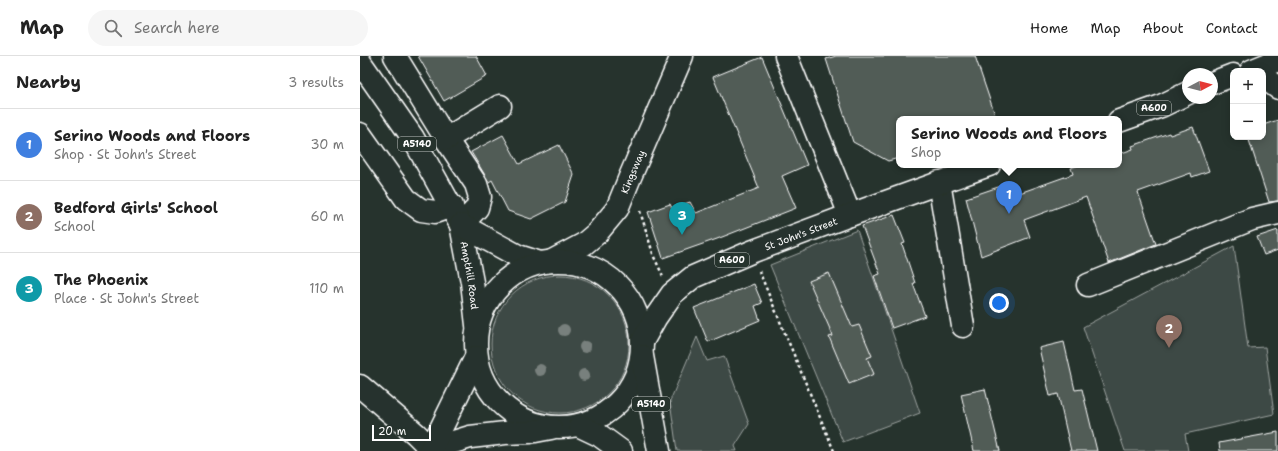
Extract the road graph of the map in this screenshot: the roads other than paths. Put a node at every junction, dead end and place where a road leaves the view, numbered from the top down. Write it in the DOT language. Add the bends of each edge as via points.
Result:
graph roads {
  1 [pos="682,56"];
  2 [pos="786,56"];
  3 [pos="1257,56"];
  4 [pos="397,57"];
  5 [pos="1278,60"];
  6 [pos="360,62"];
  7 [pos="1244,68"];
  8 [pos="1260,68"];
  9 [pos="1230,76"];
  10 [pos="1266,79"];
  11 [pos="1218,81"];
  12 [pos="1278,88"];
  13 [pos="1182,97"];
  14 [pos="500,106"];
  15 [pos="1122,120"];
  16 [pos="360,134"];
  17 [pos="446,139"];
  18 [pos="980,168"];
  19 [pos="939,182"];
  20 [pos="1278,213"];
  21 [pos="850,215"];
  22 [pos="457,216"];
  23 [pos="546,262"];
  24 [pos="1088,285"];
  25 [pos="477,325"];
  26 [pos="962,326"];
  27 [pos="642,349"];
  28 [pos="476,357"];
  29 [pos="360,386"];
  30 [pos="580,426"];
  31 [pos="553,428"];
  32 [pos="430,450"];
  33 [pos="621,451"];
  34 [pos="659,451"];
  1 -- 23 [label="main road, Kingsway / A600" via="617,209 597,234 584,244"];
  2 -- 21 [label="main road"];
  3 -- 7 [label="main road"];
  4 -- 17 [label="main road"];
  5 -- 8 [label="main road"];
  6 -- 22 [label="main road, Ampthill Road / A5140" via="413,138"];
  9 -- 11 [label="main road"];
  10 -- 12 [label="main road"];
  13 -- 15 [label="main road, A600"];
  14 -- 17 [label="main road"];
  16 -- 22 [label="main road" via="406,199 421,210"];
  17 -- 22 [label="main road" via="476,184 480,197 477,208"];
  18 -- 19 [label="main road, St John's Street / A600"];
  19 -- 21 [label="main road, St John's Street / A600"];
  19 -- 26 [label="main road"];
  20 -- 24 [label="main road" via="1252,219"];
  21 -- 27 [label="main road, St John's Street / A600" via="693,277 672,294 656,316"];
  22 -- 23 [label="main road, Ampthill Road" via="518,256"];
  22 -- 25 [label="main road, Ampthill Road / A5140" via="472,282"];
  23 -- 25 [label="main road, A600" via="513,275 494,293"];
  23 -- 27 [label="main road, Ampthill Road" via="587,266 605,274 619,286 636,313"];
  25 -- 28 [label="main road, A600"];
  27 -- 30 [label="main road, A600" via="632,381 619,401 600,416"];
  27 -- 34 [label="main road, A5140"];
  28 -- 31 [label="main road, A600" via="482,377 492,393 513,410"];
  28 -- 32 [label="main road, A600"];
  29 -- 32 [label="main road" via="416,434"];
  30 -- 31 [label="main road, A600"];
  30 -- 33 [label="main road" via="599,435"];
  31 -- 32 [label="main road, A600" via="470,437"];
}
